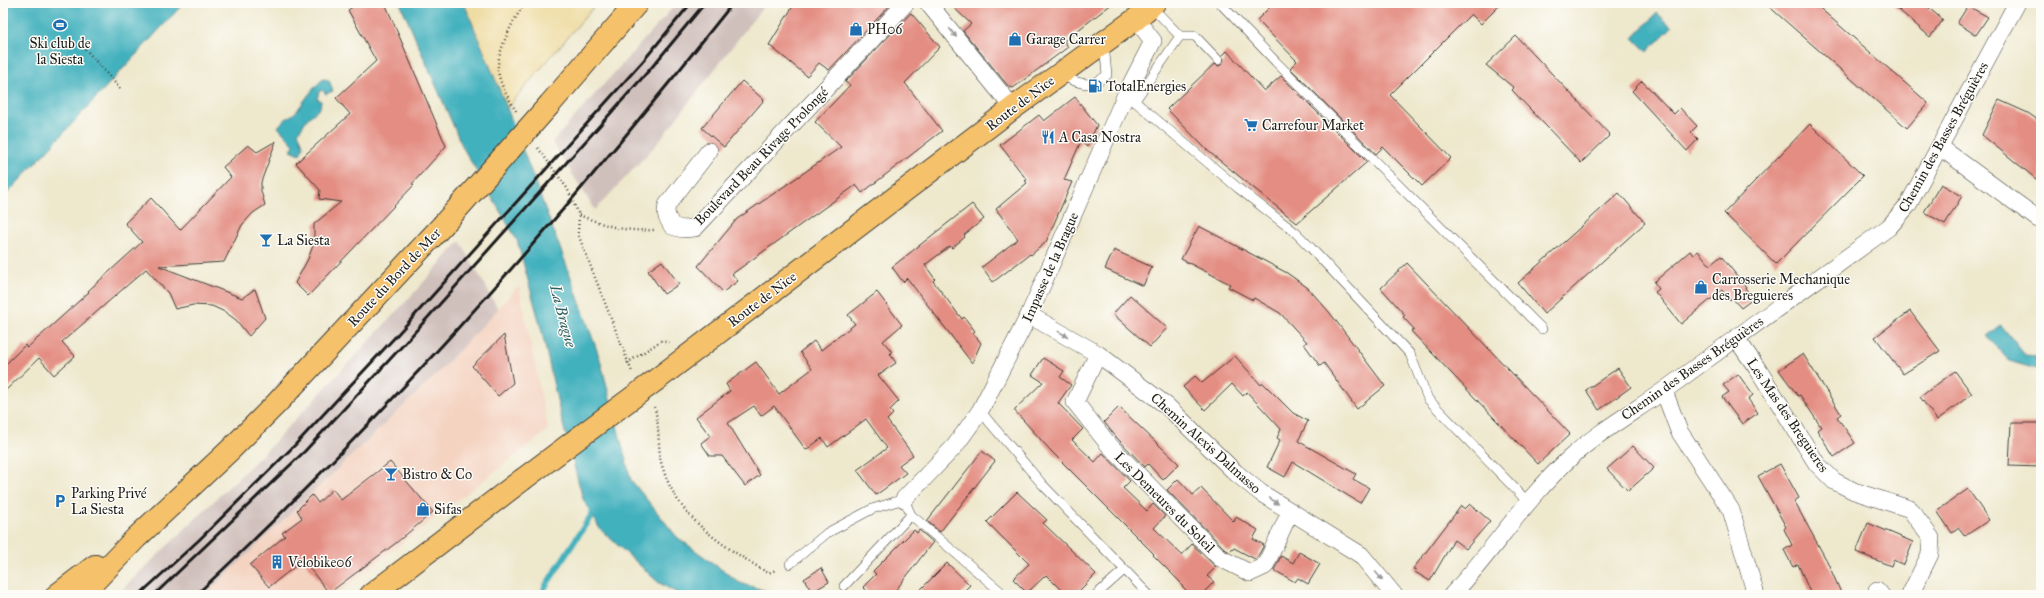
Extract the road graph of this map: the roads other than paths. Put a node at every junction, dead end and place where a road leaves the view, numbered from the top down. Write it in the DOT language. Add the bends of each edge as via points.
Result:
graph roads {
  1 [pos="637,3"];
  2 [pos="906,3"];
  3 [pos="928,3"];
  4 [pos="1220,3"];
  5 [pos="2017,3"];
  6 [pos="1147,9"];
  7 [pos="1180,36"];
  8 [pos="1104,42"];
  9 [pos="1218,60"];
  10 [pos="1058,75"];
  11 [pos="1130,98"];
  12 [pos="1013,108"];
  13 [pos="1940,147"];
  14 [pos="709,151"];
  15 [pos="2038,219"];
  16 [pos="1029,315"];
  17 [pos="1542,329"];
  18 [pos="1736,338"];
  19 [pos="1098,354"];
  20 [pos="1664,391"];
  21 [pos="980,411"];
  22 [pos="904,499"];
  23 [pos="1528,502"];
  24 [pos="1290,512"];
  25 [pos="911,515"];
  26 [pos="136,538"];
  27 [pos="790,564"];
  28 [pos="1124,570"];
  29 [pos="844,586"];
  30 [pos="57,595"];
  31 [pos="81,595"];
  32 [pos="371,595"];
  33 [pos="998,595"];
  34 [pos="1096,595"];
  35 [pos="1149,595"];
  36 [pos="1394,595"];
  37 [pos="1452,595"];
  38 [pos="1756,595"];
  39 [pos="1910,595"];
  1 -- 26 [label="main road, Route du Bord de Mer, bridge" via="442,226 235,445"];
  2 -- 14 [label="street, Boulevard Beau Rivage Prolongé" via="695,228 682,229 672,226 667,217 668,205"];
  3 -- 12 [label="street, one-way"];
  4 -- 17 [label="lane" via="1292,79"];
  5 -- 13 [label="street, Chemin des Basses Bréguières"];
  6 -- 7 [label="lane"];
  6 -- 8 [label="main road, Route de Nice"];
  6 -- 11 [label="street, Impasse de la Brague" via="1153,41"];
  7 -- 9 [label="lane" via="1195,36"];
  7 -- 11 [label="lane"];
  8 -- 10 [label="main road, Route de Nice"];
  8 -- 10 [label="lane" via="1107,75 1097,83 1083,85"];
  10 -- 12 [label="main road, Route de Nice"];
  11 -- 16 [label="street, Impasse de la Brague"];
  11 -- 23 [label="lane" via="1311,248 1410,354 1428,399"];
  12 -- 32 [label="main road, Route de Nice, bridge"];
  13 -- 15 [label="street"];
  13 -- 18 [label="street, Chemin des Basses Bréguières" via="1908,205 1889,227"];
  16 -- 19 [label="street, Chemin Alexis Dalmasso, one-way"];
  16 -- 21 [label="street, Impasse de la Brague"];
  18 -- 20 [label="street, Chemin des Basses Bréguières"];
  18 -- 39 [label="street, Les Mas des Breguieres" via="1825,473 1834,481 1854,491 1910,509 1931,538 1930,554"];
  19 -- 24 [label="street, Chemin Alexis Dalmasso, one-way" via="1167,406 1236,473"];
  19 -- 24 [label="street, Les Demeures du Soleil" via="1076,402 1109,445 1220,558 1250,573 1265,566"];
  20 -- 23 [label="street, Chemin des Basses Bréguières" via="1618,420 1570,457"];
  20 -- 38 [label="street" via="1679,431 1731,510"];
  21 -- 22 [label="street, Impasse de la Brague" via="955,446"];
  21 -- 28 [label="lane" via="1042,484"];
  22 -- 25 [label="lane"];
  22 -- 27 [label="lane" via="872,509 827,533"];
  23 -- 37 [label="street, Chemin des Basses Bréguières"];
  24 -- 36 [label="street, Chemin Alexis Dalmasso, one-way" via="1361,555"];
  25 -- 29 [label="lane"];
  25 -- 33 [label="lane" via="1000,591"];
  26 -- 30 [label="main road, Route du Bord de Mer"];
  26 -- 31 [label="main road, Route du Bord de Mer"];
  28 -- 34 [label="lane"];
  28 -- 35 [label="lane"];
}
